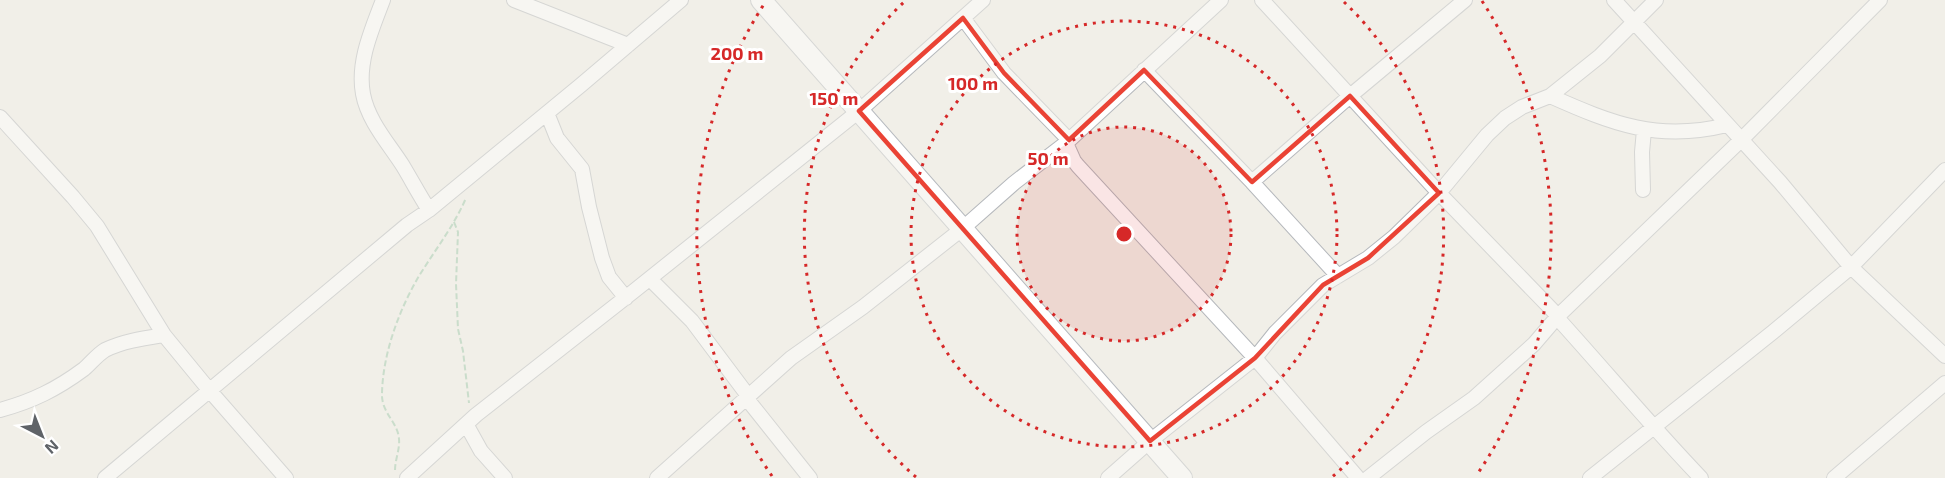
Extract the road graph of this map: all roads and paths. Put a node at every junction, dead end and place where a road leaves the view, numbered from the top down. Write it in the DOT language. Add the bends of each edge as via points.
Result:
graph roads {
  1 [pos="383,0"];
  2 [pos="681,0"];
  3 [pos="761,0"];
  4 [pos="983,0"];
  5 [pos="1221,0"];
  6 [pos="1262,0"];
  7 [pos="1464,0"];
  8 [pos="1614,0"];
  9 [pos="1656,0"];
  10 [pos="1880,0"];
  11 [pos="519,1"];
  12 [pos="963,18"];
  13 [pos="1634,23"];
  14 [pos="628,45"];
  15 [pos="1144,70"];
  16 [pos="1350,96"];
  17 [pos="1550,96"];
  18 [pos="859,111"];
  19 [pos="547,113"];
  20 [pos="0,117"];
  21 [pos="1727,125"];
  22 [pos="1644,129"];
  23 [pos="1741,140"];
  24 [pos="1067,142"];
  25 [pos="477,170"];
  26 [pos="1945,170"];
  27 [pos="1252,182"];
  28 [pos="1643,190"];
  29 [pos="1438,193"];
  30 [pos="429,210"];
  31 [pos="454,222"];
  32 [pos="962,229"];
  33 [pos="1851,267"];
  34 [pos="1338,276"];
  35 [pos="650,279"];
  36 [pos="626,298"];
  37 [pos="1558,316"];
  38 [pos="164,335"];
  39 [pos="1945,356"];
  40 [pos="1255,358"];
  41 [pos="1945,383"];
  42 [pos="210,391"];
  43 [pos="748,398"];
  44 [pos="0,410"];
  45 [pos="469,421"];
  46 [pos="1652,428"];
  47 [pos="1150,441"];
  48 [pos="105,478"];
  49 [pos="286,478"];
  50 [pos="394,478"];
  51 [pos="407,478"];
  52 [pos="505,478"];
  53 [pos="657,478"];
  54 [pos="810,478"];
  55 [pos="1108,478"];
  56 [pos="1182,478"];
  57 [pos="1358,478"];
  58 [pos="1368,478"];
  59 [pos="1590,478"];
  60 [pos="1701,478"];
  61 [pos="1834,478"];
  1 -- 30 [label="street" via="365,51 363,94 381,134"];
  2 -- 14 [label="street"];
  3 -- 18 [label="street"];
  4 -- 12 [label="street"];
  5 -- 15 [label="street"];
  6 -- 16 [label="street"];
  7 -- 16 [label="street"];
  8 -- 13 [label="street"];
  9 -- 13 [label="street"];
  10 -- 23 [label="street"];
  11 -- 14 [label="street"];
  12 -- 18 [label="street"];
  12 -- 24 [label="street" via="1004,73"];
  13 -- 17 [label="street"];
  13 -- 21 [label="street"];
  14 -- 19 [label="street"];
  15 -- 24 [label="street"];
  15 -- 27 [label="street"];
  16 -- 27 [label="street"];
  16 -- 29 [label="street"];
  17 -- 22 [label="street" via="1627,127"];
  17 -- 29 [label="street" via="1505,118"];
  18 -- 32 [label="street"];
  18 -- 35 [label="street"];
  19 -- 25 [label="street"];
  19 -- 36 [label="street" via="557,138 582,169 602,258 609,277"];
  20 -- 38 [label="street" via="97,226"];
  21 -- 22 [label="street" via="1702,131"];
  21 -- 23 [label="street"];
  22 -- 28 [label="street"];
  23 -- 33 [label="street"];
  23 -- 37 [label="street"];
  24 -- 32 [label="street"];
  24 -- 40 [label="street" via="1078,166"];
  25 -- 30 [label="street"];
  25 -- 31 [label="path"];
  26 -- 33 [label="street"];
  27 -- 34 [label="street"];
  29 -- 34 [label="street" via="1394,237"];
  29 -- 37 [label="street"];
  30 -- 42 [label="street"];
  31 -- 45 [label="path" via="458,232 458,329 464,351"];
  31 -- 50 [label="path" via="417,279 385,359 382,401 399,438"];
  32 -- 43 [label="street" via="791,358"];
  32 -- 47 [label="street"];
  33 -- 39 [label="street"];
  33 -- 46 [label="street"];
  34 -- 40 [label="street" via="1309,297"];
  35 -- 36 [label="street"];
  35 -- 43 [label="street" via="692,321"];
  36 -- 45 [label="street"];
  37 -- 46 [label="street"];
  37 -- 58 [label="street" via="1534,344 1474,398"];
  38 -- 42 [label="street"];
  38 -- 44 [label="street" via="129,341 103,351 51,391"];
  40 -- 47 [label="street"];
  40 -- 57 [label="street"];
  41 -- 61 [label="street"];
  42 -- 48 [label="street"];
  42 -- 49 [label="street"];
  43 -- 53 [label="street"];
  43 -- 54 [label="street"];
  45 -- 51 [label="street"];
  45 -- 52 [label="street" via="481,451"];
  46 -- 59 [label="street"];
  46 -- 60 [label="street"];
  47 -- 55 [label="street"];
  47 -- 56 [label="street"];
}
